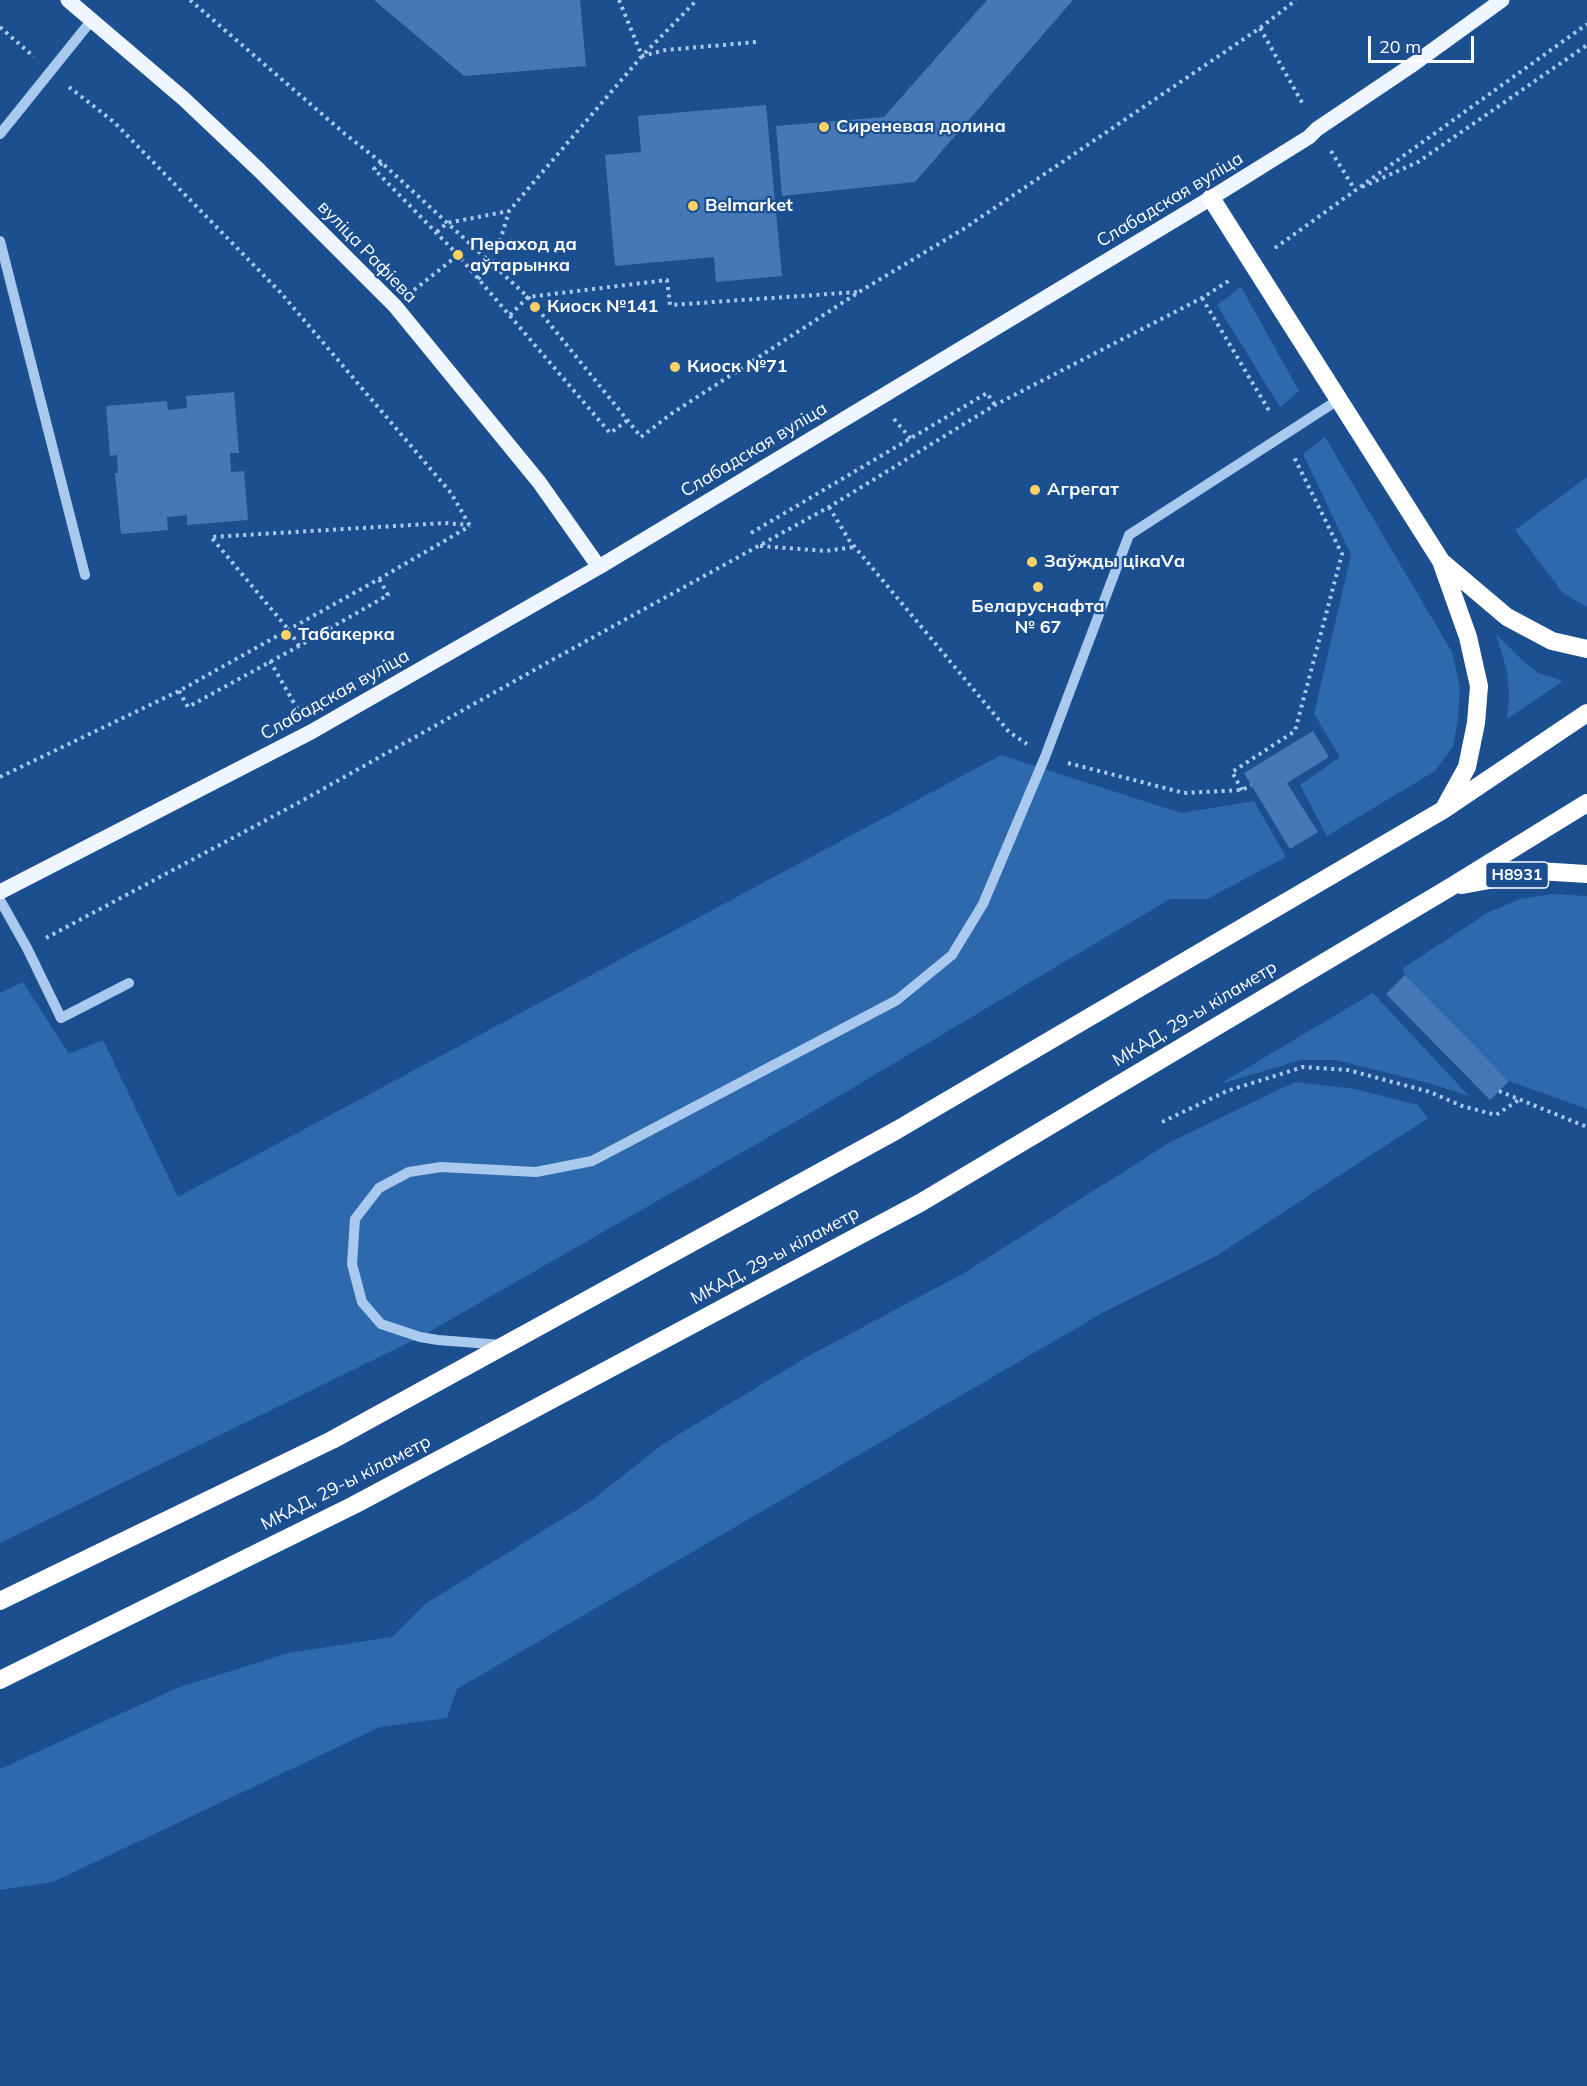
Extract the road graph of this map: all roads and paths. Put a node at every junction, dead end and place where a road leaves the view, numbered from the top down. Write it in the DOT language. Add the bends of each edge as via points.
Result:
graph roads {
  1 [pos="68,0"];
  2 [pos="190,0"];
  3 [pos="619,0"];
  4 [pos="697,0"];
  5 [pos="1296,0"];
  6 [pos="1502,0"];
  7 [pos="91,21"];
  8 [pos="1587,24"];
  9 [pos="0,27"];
  10 [pos="757,42"];
  11 [pos="1587,45"];
  12 [pos="642,56"];
  13 [pos="50,70"];
  14 [pos="0,134"];
  15 [pos="382,163"];
  16 [pos="1355,190"];
  17 [pos="1211,198"];
  18 [pos="509,211"];
  19 [pos="447,223"];
  20 [pos="437,232"];
  21 [pos="0,241"];
  22 [pos="458,255"];
  23 [pos="493,264"];
  24 [pos="1252,265"];
  25 [pos="478,279"];
  26 [pos="859,292"];
  27 [pos="528,297"];
  28 [pos="1202,298"];
  29 [pos="395,306"];
  30 [pos="510,315"];
  31 [pos="1338,400"];
  32 [pos="995,405"];
  33 [pos="628,420"];
  34 [pos="1283,435"];
  35 [pos="829,507"];
  36 [pos="470,526"];
  37 [pos="751,533"];
  38 [pos="759,546"];
  39 [pos="855,547"];
  40 [pos="1441,561"];
  41 [pos="599,567"];
  42 [pos="86,576"];
  43 [pos="379,579"];
  44 [pos="288,630"];
  45 [pos="299,646"];
  46 [pos="1587,649"];
  47 [pos="270,662"];
  48 [pos="179,691"];
  49 [pos="1587,713"];
  50 [pos="311,732"];
  51 [pos="1045,757"];
  52 [pos="0,777"];
  53 [pos="1251,785"];
  54 [pos="1242,790"];
  55 [pos="1587,803"];
  56 [pos="1443,810"];
  57 [pos="1587,874"];
  58 [pos="1449,888"];
  59 [pos="0,892"];
  60 [pos="0,900"];
  61 [pos="27,948"];
  62 [pos="129,983"];
  63 [pos="1499,1091"];
  64 [pos="1520,1099"];
  65 [pos="1162,1122"];
  66 [pos="1587,1127"];
  67 [pos="505,1345"];
  68 [pos="0,1601"];
  69 [pos="0,1680"];
  1 -- 7 [label="main road, вуліца Рафіева"];
  2 -- 15 [label="path"];
  3 -- 12 [label="path"];
  4 -- 12 [label="path"];
  5 -- 26 [label="path" via="965,228"];
  6 -- 17 [label="main road, Слабадская вуліца" via="1309,137"];
  7 -- 13 [label="lane"];
  7 -- 29 [label="main road, вуліца Рафіева" via="184,99"];
  8 -- 16 [label="path"];
  9 -- 13 [label="path"];
  10 -- 12 [label="path" via="666,50"];
  11 -- 16 [label="path" via="1418,162"];
  12 -- 18 [label="path"];
  13 -- 14 [label="lane"];
  13 -- 36 [label="path" via="114,123 281,293 451,493"];
  15 -- 19 [label="path"];
  15 -- 20 [label="path" via="374,169"];
  16 -- 24 [label="path"];
  17 -- 24 [label="highway"];
  17 -- 41 [label="main road, Слабадская вуліца"];
  18 -- 19 [label="path"];
  18 -- 23 [label="path"];
  19 -- 20 [label="path"];
  19 -- 23 [label="path"];
  20 -- 22 [label="path"];
  21 -- 42 [label="lane"];
  22 -- 25 [label="path"];
  22 -- 29 [label="path"];
  23 -- 25 [label="path"];
  23 -- 27 [label="path"];
  24 -- 28 [label="path"];
  24 -- 31 [label="highway"];
  25 -- 30 [label="path"];
  26 -- 27 [label="path" via="670,305 667,280"];
  26 -- 33 [label="path" via="640,437"];
  27 -- 30 [label="path"];
  27 -- 33 [label="path"];
  28 -- 32 [label="path"];
  28 -- 34 [label="path"];
  29 -- 41 [label="main road, вуліца Рафіева" via="539,482"];
  30 -- 33 [label="path" via="610,433"];
  31 -- 34 [label="lane"];
  31 -- 40 [label="highway"];
  32 -- 35 [label="path"];
  32 -- 37 [label="path" via="987,393"];
  34 -- 51 [label="lane" via="1129,535"];
  34 -- 54 [label="path" via="1342,554 1295,731 1232,772"];
  35 -- 38 [label="path"];
  35 -- 39 [label="path"];
  36 -- 43 [label="path"];
  36 -- 44 [label="path" via="446,523 211,537"];
  38 -- 39 [label="path" via="826,551"];
  38 -- 61 [label="path" via="298,803"];
  39 -- 51 [label="path" via="1009,732"];
  40 -- 46 [label="highway" via="1507,618 1552,641"];
  40 -- 56 [label="highway" via="1468,637 1479,686 1467,767"];
  41 -- 50 [label="main road, Слабадская вуліца"];
  43 -- 44 [label="path"];
  43 -- 45 [label="path" via="388,595"];
  44 -- 45 [label="path"];
  44 -- 48 [label="path"];
  45 -- 47 [label="path"];
  47 -- 48 [label="path" via="188,707"];
  47 -- 50 [label="path"];
  48 -- 52 [label="path"];
  49 -- 56 [label="highway"];
  50 -- 59 [label="main road, Слабадская вуліца"];
  51 -- 54 [label="path" via="1184,793"];
  51 -- 67 [label="lane" via="983,904 952,956 897,1000 591,1161 536,1172 441,1167 409,1172 379,1188 355,1219 352,1264 362,1302 381,1324 411,1334"];
  53 -- 54 [label="path"];
  55 -- 58 [label="highway, МКАД, 29-ы кіламетр"];
  56 -- 67 [label="highway" via="897,1130"];
  57 -- 58 [label="highway, Н8931" via="1538,871"];
  58 -- 69 [label="highway, МКАД, 29-ы кіламетр" via="920,1203 354,1504"];
  60 -- 61 [label="lane"];
  61 -- 62 [label="lane" via="61,1018"];
  63 -- 64 [label="path"];
  64 -- 65 [label="path" via="1496,1114 1348,1070 1303,1067 1227,1091"];
  64 -- 66 [label="path"];
  67 -- 68 [label="highway" via="332,1440"];
}
